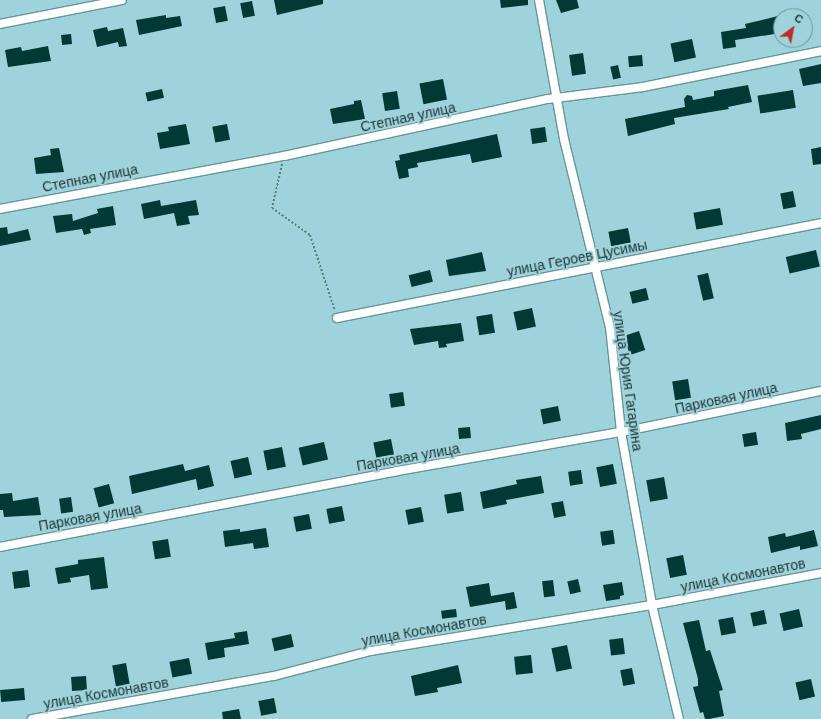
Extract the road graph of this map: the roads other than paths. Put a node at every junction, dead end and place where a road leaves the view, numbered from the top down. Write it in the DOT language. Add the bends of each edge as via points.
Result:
graph roads {
  1 [pos="120,0"];
  2 [pos="539,0"];
  3 [pos="0,24"];
  4 [pos="821,51"];
  5 [pos="556,99"];
  6 [pos="0,209"];
  7 [pos="821,223"];
  8 [pos="595,268"];
  9 [pos="337,318"];
  10 [pos="821,391"];
  11 [pos="621,432"];
  12 [pos="0,547"];
  13 [pos="821,573"];
  14 [pos="652,605"];
  15 [pos="32,719"];
  16 [pos="679,719"];
  1 -- 3 [label="street"];
  2 -- 5 [label="street, улица Юрия Гагарина"];
  4 -- 5 [label="street, Степная улица" via="643,87"];
  5 -- 6 [label="street, Степная улица" via="284,156"];
  5 -- 8 [label="street, улица Юрия Гагарина"];
  7 -- 8 [label="street, улица Героев Цусимы"];
  8 -- 9 [label="street, улица Героев Цусимы"];
  8 -- 11 [label="street, улица Юрия Гагарина" via="610,327"];
  10 -- 11 [label="street, Парковая улица"];
  11 -- 12 [label="street, Парковая улица" via="397,471"];
  11 -- 14 [label="street, улица Юрия Гагарина"];
  13 -- 14 [label="street, улица Космонавтов"];
  14 -- 15 [label="street, улица Космонавтов" via="371,651 274,676"];
  14 -- 16 [label="street, улица Юрия Гагарина"];
}
